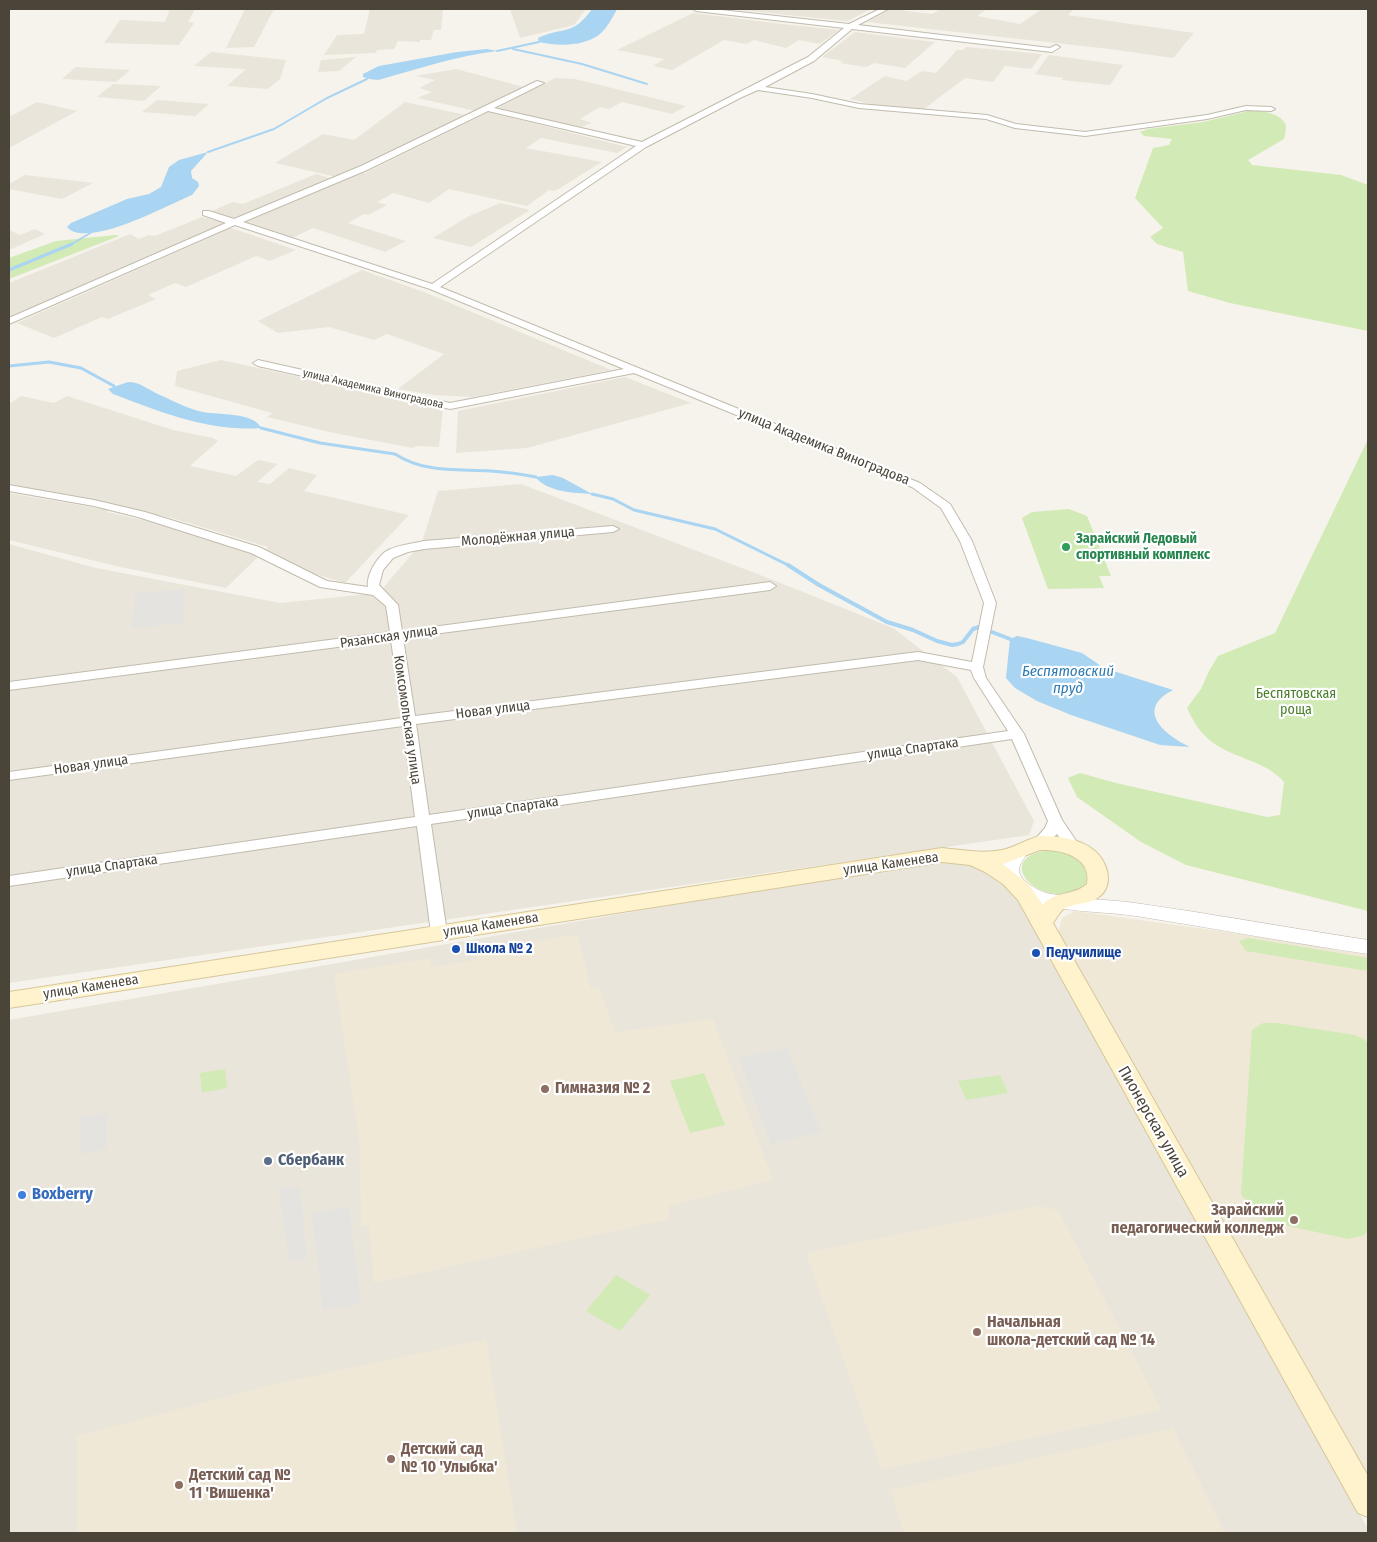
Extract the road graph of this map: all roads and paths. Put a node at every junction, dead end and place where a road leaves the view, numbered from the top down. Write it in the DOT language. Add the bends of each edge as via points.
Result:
graph roads {
  1 [pos="696,9"];
  2 [pos="885,9"];
  3 [pos="851,26"];
  4 [pos="1056,48"];
  5 [pos="540,83"];
  6 [pos="757,88"];
  7 [pos="488,109"];
  8 [pos="1271,109"];
  9 [pos="643,145"];
  10 [pos="206,213"];
  11 [pos="236,222"];
  12 [pos="433,287"];
  13 [pos="9,321"];
  14 [pos="258,363"];
  15 [pos="636,370"];
  16 [pos="9,488"];
  17 [pos="613,529"];
  18 [pos="770,586"];
  19 [pos="376,592"];
  20 [pos="396,636"];
  21 [pos="977,667"];
  22 [pos="9,686"];
  23 [pos="407,721"];
  24 [pos="1017,734"];
  25 [pos="9,776"];
  26 [pos="422,821"];
  27 [pos="1055,821"];
  28 [pos="1029,848"];
  29 [pos="1074,848"];
  30 [pos="973,859"];
  31 [pos="9,881"];
  32 [pos="1098,882"];
  33 [pos="1021,888"];
  34 [pos="1064,902"];
  35 [pos="1133,909"];
  36 [pos="1042,923"];
  37 [pos="439,934"];
  38 [pos="1368,947"];
  39 [pos="9,1000"];
  40 [pos="1368,1503"];
  1 -- 3 [label="street"];
  2 -- 3 [label="street"];
  3 -- 4 [label="street"];
  3 -- 6 [label="street" via="811,59"];
  5 -- 7 [label="street"];
  6 -- 8 [label="street" via="859,106 979,116 1015,126 1085,134 1115,132 1246,108"];
  6 -- 9 [label="street"];
  7 -- 9 [label="street"];
  7 -- 11 [label="street" via="400,152"];
  9 -- 12 [label="street"];
  10 -- 11 [label="street, улица Академика Виноградова"];
  11 -- 12 [label="street, улица Академика Виноградова"];
  11 -- 13 [label="street"];
  12 -- 15 [label="street, улица Академика Виноградова"];
  14 -- 15 [label="street, улица Академика Виноградова" via="450,406"];
  15 -- 21 [label="street, улица Академика Виноградова" via="916,485 946,506 966,541 990,603"];
  16 -- 19 [label="street" via="141,514 255,550 324,584"];
  17 -- 19 [label="street, Молодёжная улица" via="424,545 389,555 377,570 373,585"];
  18 -- 20 [label="street, Рязанская улица"];
  19 -- 20 [label="street, Комсомольская улица" via="392,605"];
  20 -- 22 [label="street, Рязанская улица"];
  20 -- 23 [label="street, Комсомольская улица"];
  21 -- 23 [label="street, Новая улица" via="918,656"];
  21 -- 24 [label="street" via="980,678"];
  23 -- 25 [label="street, Новая улица"];
  23 -- 26 [label="street, Комсомольская улица"];
  24 -- 26 [label="street, улица Спартака"];
  24 -- 27 [label="street"];
  26 -- 31 [label="street, улица Спартака"];
  26 -- 37 [label="street, Комсомольская улица"];
  27 -- 28 [label="street" via="1052,830"];
  27 -- 29 [label="street"];
  28 -- 29 [label="main road" via="1056,844"];
  28 -- 30 [label="main road" via="994,858"];
  28 -- 33 [label="street" via="1014,856 1011,864 1010,872"];
  29 -- 32 [label="main road" via="1096,866"];
  30 -- 33 [label="main road" via="996,868"];
  30 -- 37 [label="main road, улица Каменева" via="942,855"];
  32 -- 34 [label="main road" via="1087,895"];
  32 -- 35 [label="street" via="1111,898"];
  33 -- 34 [label="street" via="1042,899"];
  33 -- 36 [label="main road, Пионерская улица"];
  34 -- 35 [label="street"];
  34 -- 36 [label="main road" via="1055,904"];
  35 -- 38 [label="street"];
  36 -- 40 [label="main road, Пионерская улица"];
  37 -- 39 [label="main road, улица Каменева"];
}
